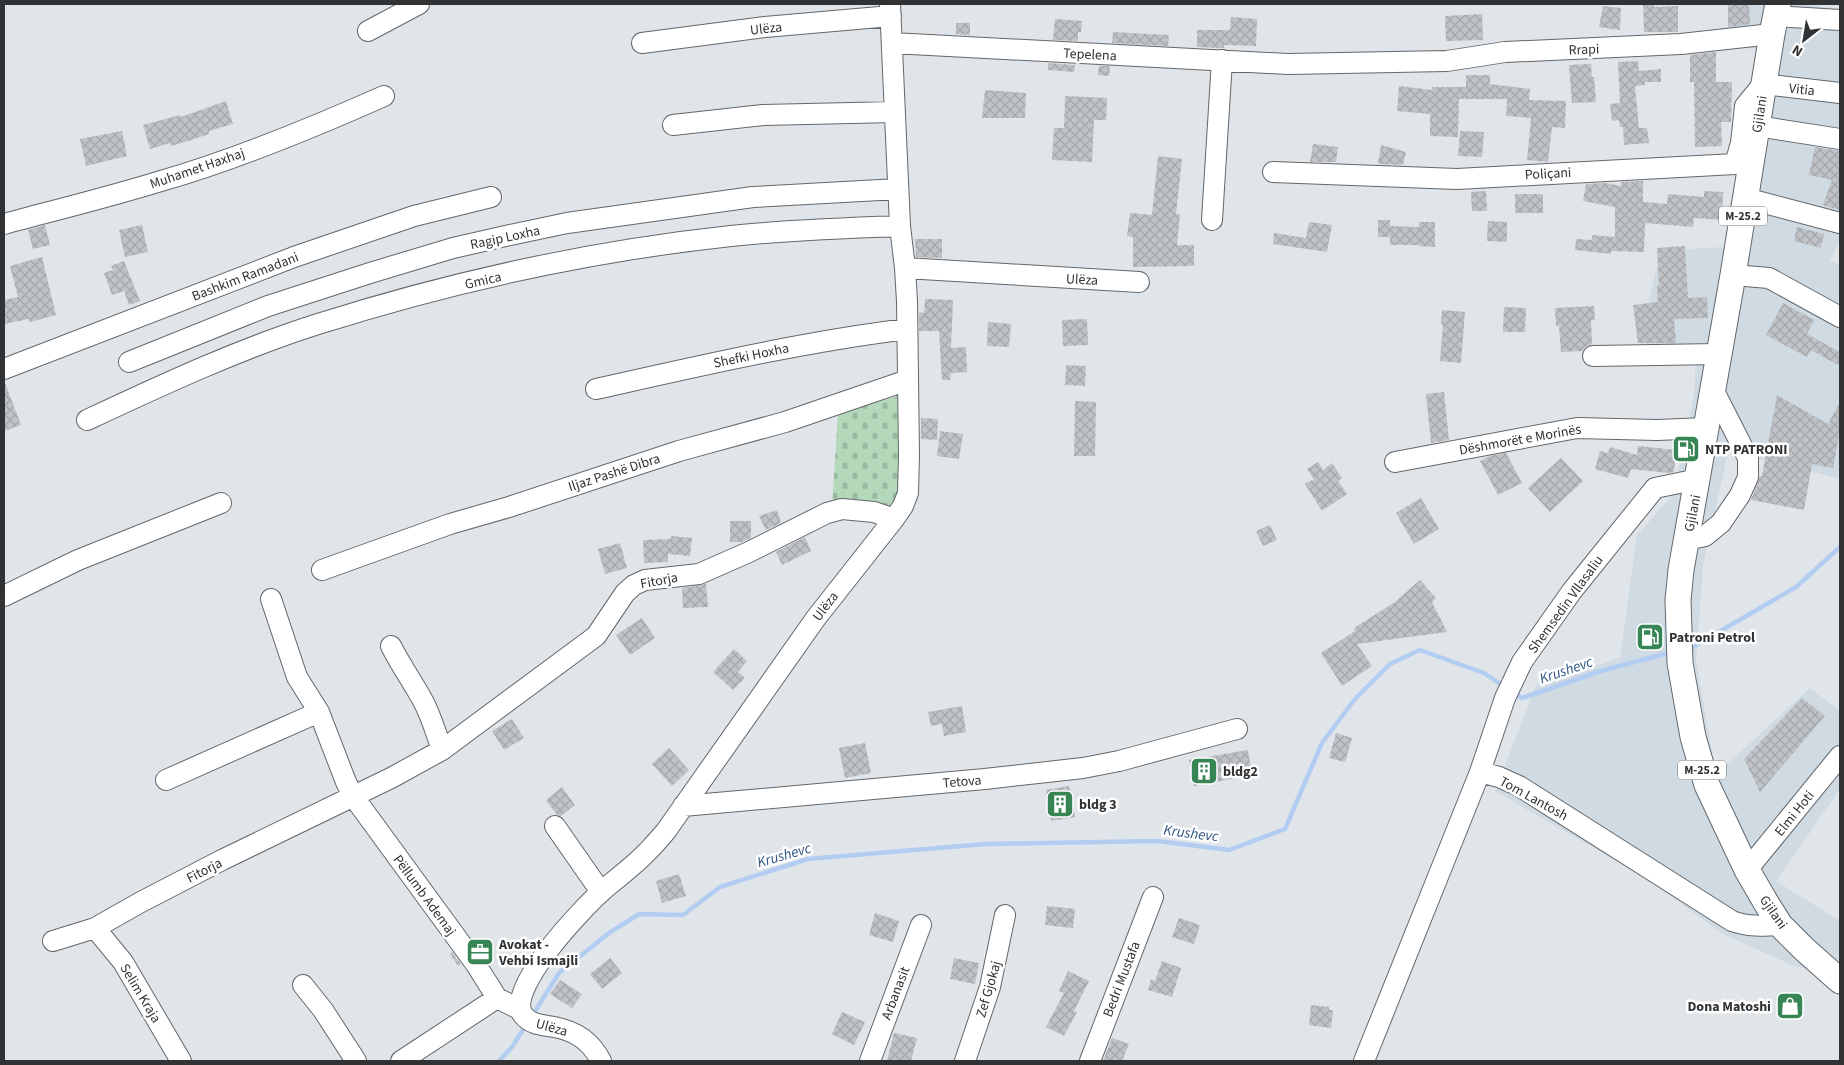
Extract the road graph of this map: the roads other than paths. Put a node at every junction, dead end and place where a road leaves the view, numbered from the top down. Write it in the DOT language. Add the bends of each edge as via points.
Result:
graph roads {
  1 [pos="419,4"];
  2 [pos="890,10"];
  3 [pos="1775,18"];
  4 [pos="1840,20"];
  5 [pos="368,32"];
  6 [pos="642,43"];
  7 [pos="892,43"];
  8 [pos="1222,60"];
  9 [pos="1288,64"];
  10 [pos="1764,84"];
  11 [pos="1840,93"];
  12 [pos="384,96"];
  13 [pos="895,112"];
  14 [pos="673,125"];
  15 [pos="1757,126"];
  16 [pos="1840,139"];
  17 [pos="1274,172"];
  18 [pos="898,189"];
  19 [pos="491,197"];
  20 [pos="1746,198"];
  21 [pos="1212,220"];
  22 [pos="1840,223"];
  23 [pos="4,224"];
  24 [pos="900,226"];
  25 [pos="905,268"];
  26 [pos="1733,275"];
  27 [pos="1139,282"];
  28 [pos="1840,317"];
  29 [pos="907,329"];
  30 [pos="1719,354"];
  31 [pos="1593,356"];
  32 [pos="129,362"];
  33 [pos="4,369"];
  34 [pos="908,380"];
  35 [pos="1712,389"];
  36 [pos="596,390"];
  37 [pos="88,420"];
  38 [pos="1706,428"];
  39 [pos="1396,462"];
  40 [pos="1698,479"];
  41 [pos="221,503"];
  42 [pos="894,519"];
  43 [pos="1686,540"];
  44 [pos="322,570"];
  45 [pos="4,596"];
  46 [pos="270,600"];
  47 [pos="391,646"];
  48 [pos="319,712"];
  49 [pos="1237,729"];
  50 [pos="442,750"];
  51 [pos="1840,756"];
  52 [pos="1480,772"];
  53 [pos="166,780"];
  54 [pos="353,796"];
  55 [pos="684,806"];
  56 [pos="554,826"];
  57 [pos="1747,870"];
  58 [pos="601,892"];
  59 [pos="1153,897"];
  60 [pos="1005,915"];
  61 [pos="921,925"];
  62 [pos="1780,925"];
  63 [pos="95,928"];
  64 [pos="53,941"];
  65 [pos="1840,981"];
  66 [pos="303,985"];
  67 [pos="498,998"];
  68 [pos="528,1017"];
  69 [pos="181,1061"];
  70 [pos="356,1061"];
  71 [pos="402,1061"];
  72 [pos="601,1061"];
  73 [pos="870,1061"];
  74 [pos="965,1061"];
  75 [pos="1090,1061"];
  76 [pos="1364,1061"];
  1 -- 5 [label="street"];
  2 -- 6 [label="street, Ulëza"];
  2 -- 7 [label="street, Ulëza"];
  3 -- 4 [label="street, Rrapi"];
  3 -- 9 [label="street, Rrapi" via="1681,44 1504,52 1447,61"];
  3 -- 10 [label="main road, Gjilani / M-25.2"];
  7 -- 8 [label="street, Tepelena"];
  7 -- 13 [label="street, Ulëza"];
  8 -- 9 [label="street, Tepelena"];
  8 -- 21 [label="street"];
  10 -- 11 [label="street, Vitia"];
  10 -- 15 [label="main road, Gjilani / M-25.2"];
  10 -- 17 [label="street, Poliçani" via="1745,106 1735,164 1457,179"];
  12 -- 23 [label="street, Muhamet Haxhaj" via="196,170"];
  13 -- 14 [label="street" via="763,115"];
  13 -- 18 [label="street, Ulëza"];
  15 -- 16 [label="street"];
  15 -- 20 [label="main road, Gjilani / M-25.2"];
  18 -- 24 [label="street, Ulëza"];
  18 -- 32 [label="street, Ragip Loxha" via="744,198 510,235 388,267 268,306"];
  19 -- 33 [label="street, Bashkim Ramadani" via="414,216 294,257"];
  20 -- 22 [label="street"];
  20 -- 26 [label="main road, Gjilani / M-25.2"];
  24 -- 25 [label="street, Ulëza"];
  24 -- 37 [label="street, Gmica" via="798,230 660,245 467,283 317,324 177,379"];
  25 -- 27 [label="street, Ulëza"];
  25 -- 29 [label="street, Ulëza"];
  26 -- 28 [label="street" via="1769,278"];
  26 -- 30 [label="main road, Gjilani / M-25.2"];
  29 -- 34 [label="street, Ulëza"];
  29 -- 36 [label="street, Shefki Hoxha" via="754,353"];
  30 -- 31 [label="street"];
  30 -- 35 [label="main road, Gjilani / M-25.2"];
  34 -- 42 [label="street, Ulëza" via="910,478 903,506"];
  34 -- 44 [label="street, Iljaz Pashë Dibra" via="785,422 679,451 450,524"];
  35 -- 38 [label="main road, Gjilani / M-25.2"];
  35 -- 43 [label="street" via="1748,458 1748,477 1721,524 1705,536"];
  38 -- 39 [label="street, Dëshmorët e Morinës" via="1577,428"];
  38 -- 40 [label="main road, Gjilani / M-25.2"];
  40 -- 43 [label="main road, Gjilani / M-25.2"];
  40 -- 52 [label="street, Shemsedin Vllasaliu" via="1655,488 1572,591 1513,679"];
  41 -- 45 [label="street" via="78,560"];
  42 -- 50 [label="street, Fitorja" via="874,512 842,509 827,513 699,574 645,580 634,585 596,636"];
  42 -- 55 [label="street, Ulëza" via="816,618"];
  43 -- 57 [label="main road, Gjilani / M-25.2" via="1678,622 1680,663 1692,737 1706,785"];
  46 -- 48 [label="street" via="297,677"];
  47 -- 50 [label="street" via="422,698"];
  48 -- 53 [label="street"];
  48 -- 54 [label="street"];
  49 -- 55 [label="street, Tetova" via="1082,768"];
  50 -- 54 [label="street, Fitorja"];
  51 -- 57 [label="street, Elmi Hoti"];
  52 -- 62 [label="street, Tom Lantosh" via="1519,786 1732,921 1753,926"];
  52 -- 76 [label="street"];
  54 -- 63 [label="street, Fitorja" via="222,860"];
  54 -- 67 [label="street, Pëllumb Ademaj"];
  55 -- 58 [label="street, Ulëza" via="648,851"];
  56 -- 58 [label="street"];
  57 -- 62 [label="main road, Gjilani / M-25.2"];
  58 -- 68 [label="street, Ulëza" via="542,957 523,990 521,1000"];
  59 -- 75 [label="street, Bedri Mustafa"];
  60 -- 74 [label="street, Zef Gjokaj" via="990,987"];
  61 -- 73 [label="street, Arbanasit"];
  62 -- 65 [label="main road, Gjilani / M-25.2"];
  63 -- 64 [label="street, Fitorja"];
  63 -- 69 [label="street, Selim Kraja" via="123,962"];
  66 -- 70 [label="street"];
  67 -- 68 [label="street, Pëllumb Ademaj"];
  67 -- 71 [label="street"];
  68 -- 72 [label="street, Ulëza" via="585,1039"];
}
